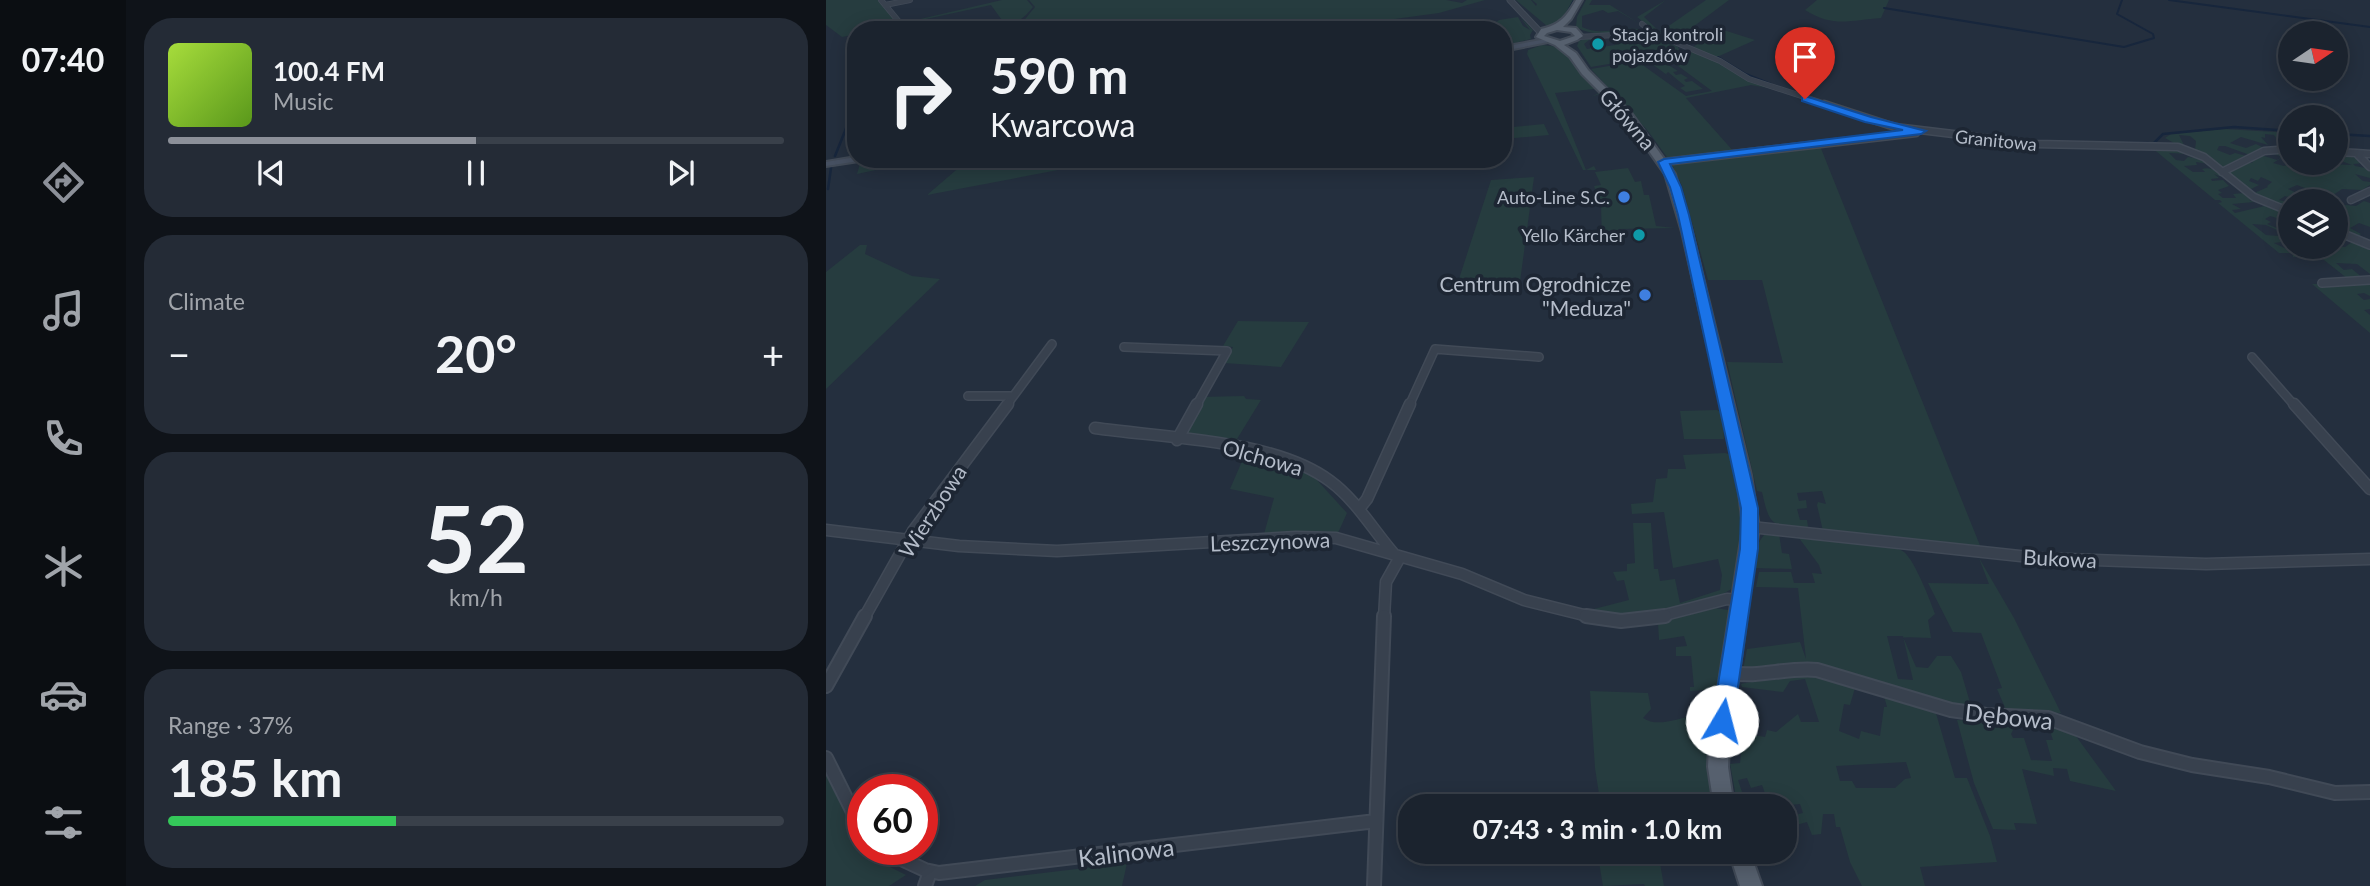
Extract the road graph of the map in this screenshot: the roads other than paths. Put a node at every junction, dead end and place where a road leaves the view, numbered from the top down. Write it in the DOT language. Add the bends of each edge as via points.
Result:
graph roads {
  1 [pos="881,0"];
  2 [pos="910,0"];
  3 [pos="1510,0"];
  4 [pos="1579,0"];
  5 [pos="885,5"];
  6 [pos="1569,18"];
  7 [pos="898,21"];
  8 [pos="1642,24"];
  9 [pos="1653,33"];
  10 [pos="1546,34"];
  11 [pos="1574,35"];
  12 [pos="1557,43"];
  13 [pos="1512,45"];
  14 [pos="1573,55"];
  15 [pos="1921,131"];
  16 [pos="2278,150"];
  17 [pos="2348,153"];
  18 [pos="2356,153"];
  19 [pos="2370,154"];
  20 [pos="847,160"];
  21 [pos="1664,162"];
  22 [pos="826,164"];
  23 [pos="2370,167"];
  24 [pos="2222,172"];
  25 [pos="2370,191"];
  26 [pos="2351,200"];
  27 [pos="2278,207"];
  28 [pos="2348,236"];
  29 [pos="2370,245"];
  30 [pos="2370,281"];
  31 [pos="2322,283"];
  32 [pos="1052,344"];
  33 [pos="1124,347"];
  34 [pos="2252,356"];
  35 [pos="1539,357"];
  36 [pos="968,396"];
  37 [pos="1012,396"];
  38 [pos="1095,428"];
  39 [pos="1177,440"];
  40 [pos="2370,489"];
  41 [pos="1359,509"];
  42 [pos="1751,527"];
  43 [pos="826,530"];
  44 [pos="907,541"];
  45 [pos="1397,556"];
  46 [pos="2370,559"];
  47 [pos="1741,600"];
  48 [pos="1729,673"];
  49 [pos="826,686"];
  50 [pos="826,758"];
  51 [pos="2370,792"];
  52 [pos="1722,794"];
  53 [pos="847,800"];
  54 [pos="1376,821"];
  55 [pos="1743,864"];
  56 [pos="915,865"];
  57 [pos="930,872"];
  58 [pos="925,886"];
  59 [pos="1374,886"];
  60 [pos="1751,886"];
  1 -- 5 [label="street"];
  2 -- 5 [label="street"];
  3 -- 10 [label="street" via="1532,26"];
  4 -- 6 [label="main road"];
  5 -- 7 [label="street"];
  6 -- 10 [label="main road"];
  6 -- 11 [label="main road"];
  8 -- 9 [label="street, Granitowa"];
  9 -- 11 [label="street, Granitowa"];
  9 -- 15 [label="street, Granitowa" via="1720,61 1749,79 1869,120"];
  10 -- 11 [label="main road"];
  10 -- 12 [label="main road"];
  10 -- 13 [label="main road"];
  11 -- 12 [label="main road"];
  11 -- 14 [label="main road" via="1570,44"];
  12 -- 14 [label="main road, Główna"];
  14 -- 21 [label="main road, Główna"];
  15 -- 21 [label="street"];
  15 -- 24 [label="street, Granitowa" via="2036,144 2192,151"];
  16 -- 24 [label="street" via="2264,151"];
  17 -- 18 [label="street"];
  18 -- 19 [label="street"];
  18 -- 23 [label="street"];
  20 -- 22 [label="main road"];
  21 -- 42 [label="main road, Główna" via="1683,215 1744,475"];
  24 -- 27 [label="street, Granitowa" via="2254,197"];
  25 -- 26 [label="street"];
  28 -- 29 [label="street"];
  30 -- 31 [label="street"];
  32 -- 37 [label="street, Wierzbowa"];
  33 -- 39 [label="street" via="1227,351"];
  34 -- 40 [label="street"];
  35 -- 41 [label="street" via="1435,349"];
  36 -- 37 [label="street"];
  37 -- 44 [label="street, Wierzbowa"];
  38 -- 39 [label="street, Olchowa"];
  39 -- 41 [label="street, Olchowa" via="1227,444 1288,460 1321,475"];
  41 -- 45 [label="street, Olchowa"];
  42 -- 46 [label="street, Bukowa" via="2038,558 2206,564"];
  42 -- 47 [label="main road, Główna"];
  43 -- 44 [label="street, Leszczynowa"];
  44 -- 45 [label="street, Leszczynowa" via="1057,551 1336,538"];
  44 -- 49 [label="street, Wierzbowa"];
  45 -- 47 [label="street, Leszczynowa" via="1589,617 1621,621 1662,617 1727,599"];
  45 -- 54 [label="street" via="1386,582"];
  47 -- 48 [label="main road, Główna"];
  48 -- 51 [label="street, Dębowa" via="1749,676 1795,668 1817,670 1951,710 2049,718 2140,752 2193,765 2335,793"];
  48 -- 52 [label="main road, Główna" via="1718,767"];
  50 -- 53 [label="street"];
  54 -- 57 [label="street, Kalinowa"];
  54 -- 59 [label="street"];
  55 -- 60 [label="main road"];
  56 -- 57 [label="street"];
  57 -- 58 [label="street"];
}
